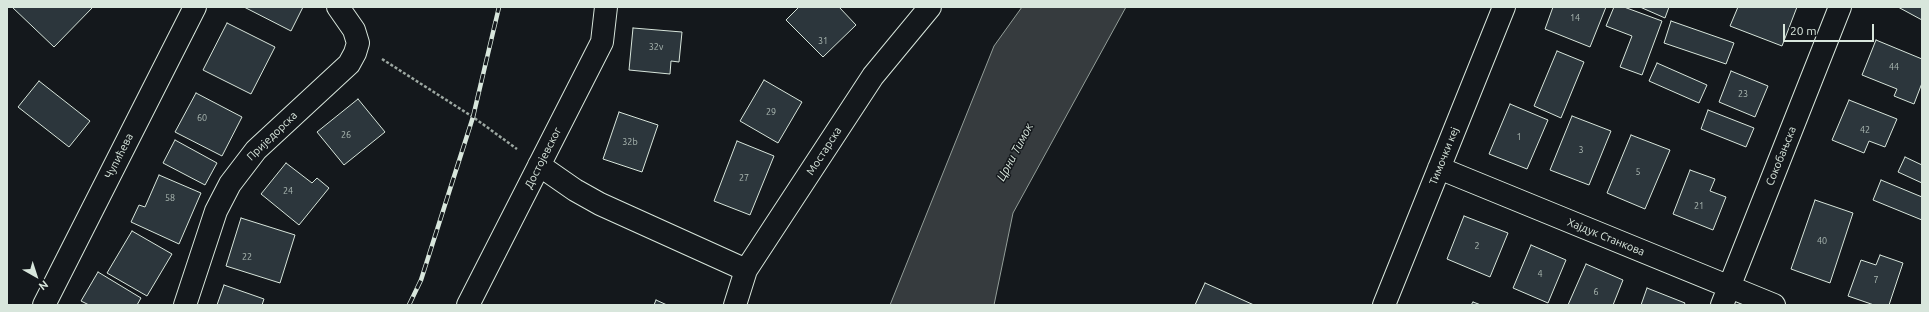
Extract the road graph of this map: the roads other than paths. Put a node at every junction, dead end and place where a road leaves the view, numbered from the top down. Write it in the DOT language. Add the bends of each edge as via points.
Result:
graph roads {
  1 [pos="195,7"];
  2 [pos="338,7"];
  3 [pos="606,7"];
  4 [pos="930,7"];
  5 [pos="1504,7"];
  6 [pos="1840,7"];
  7 [pos="539,165"];
  8 [pos="1439,168"];
  9 [pos="746,270"];
  10 [pos="1726,296"];
  11 [pos="44,305"];
  12 [pos="185,305"];
  13 [pos="468,305"];
  14 [pos="735,305"];
  15 [pos="1384,305"];
  16 [pos="1774,305"];
  1 -- 11 [label="street, Чупићева"];
  2 -- 12 [label="street, Приједорска" via="354,30 358,43 355,53 349,64 256,150 230,184 216,211"];
  3 -- 7 [label="street, Достојевског" via="602,42"];
  4 -- 9 [label="street, Мостарска" via="873,76"];
  5 -- 8 [label="street, Тимочки кеј"];
  6 -- 10 [label="street, Сокобањска"];
  7 -- 9 [label="street" via="600,204"];
  7 -- 13 [label="street, Достојевског"];
  8 -- 10 [label="street, Хајдук Станкова"];
  8 -- 15 [label="street, Тимочки кеј"];
  9 -- 14 [label="street, Мостарска"];
  10 -- 16 [label="street, Хајдук Станкова"];
}
